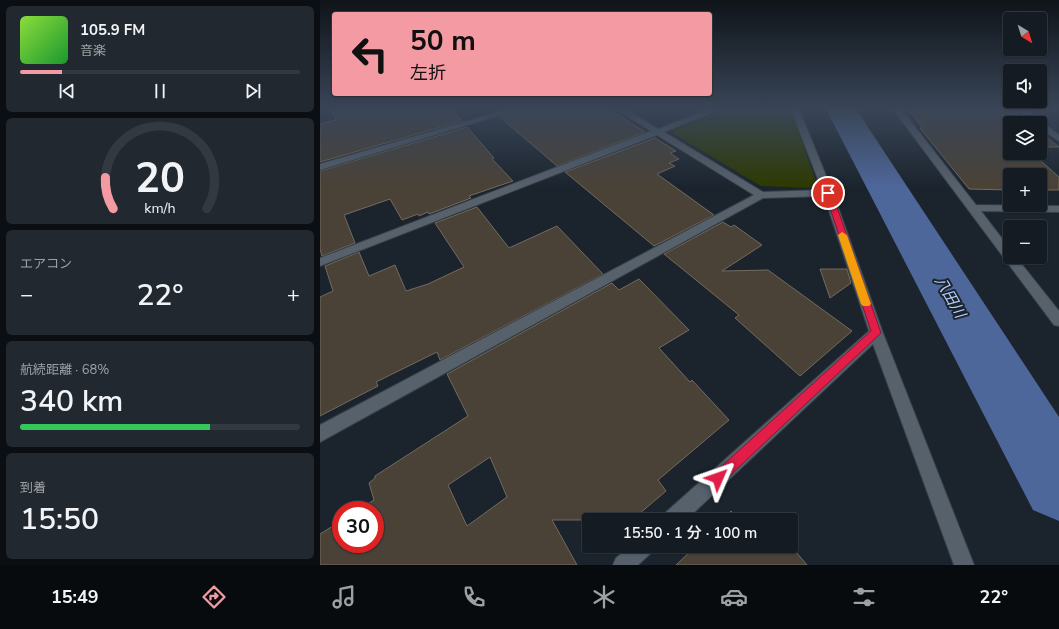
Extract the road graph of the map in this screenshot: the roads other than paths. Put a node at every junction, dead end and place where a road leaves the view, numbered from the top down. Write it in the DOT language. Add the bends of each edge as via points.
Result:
graph roads {
  1 [pos="427,135"];
  2 [pos="648,135"];
  3 [pos="663,135"];
  4 [pos="805,135"];
  5 [pos="917,135"];
  6 [pos="320,167"];
  7 [pos="828,193"];
  8 [pos="761,195"];
  9 [pos="973,208"];
  10 [pos="1059,209"];
  11 [pos="320,262"];
  12 [pos="1059,321"];
  13 [pos="876,333"];
  14 [pos="320,434"];
  15 [pos="680,513"];
  16 [pos="636,553"];
  17 [pos="623,565"];
  18 [pos="964,565"];
  1 -- 6 [label="street"];
  2 -- 11 [label="street"];
  3 -- 8 [label="street"];
  4 -- 7 [label="street"];
  5 -- 9 [label="street"];
  7 -- 8 [label="street"];
  7 -- 13 [label="street"];
  8 -- 14 [label="street"];
  9 -- 10 [label="street"];
  9 -- 12 [label="street"];
  13 -- 15 [label="street"];
  13 -- 18 [label="street"];
  16 -- 17 [label="street"];
}
